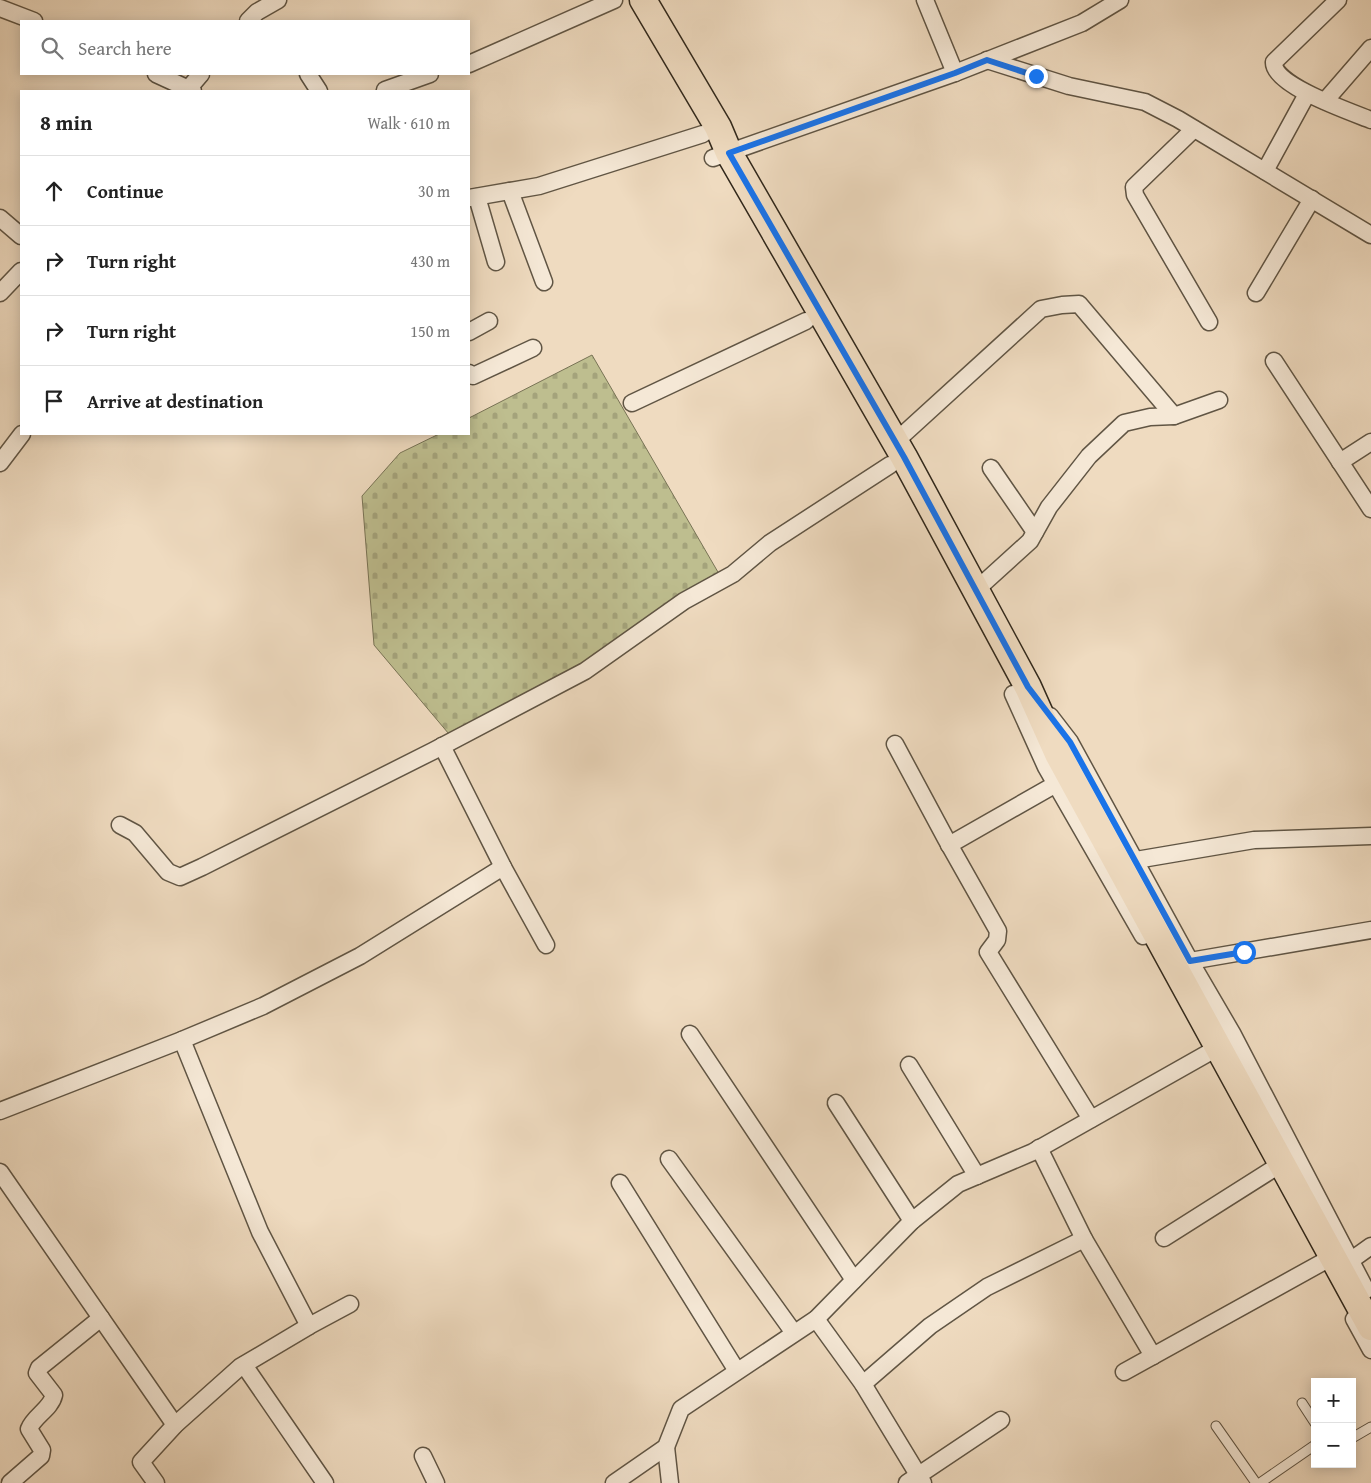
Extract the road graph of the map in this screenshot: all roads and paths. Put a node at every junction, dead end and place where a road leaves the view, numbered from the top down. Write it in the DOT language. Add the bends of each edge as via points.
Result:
graph roads {
  1 [pos="278,0"];
  2 [pos="614,0"];
  3 [pos="625,0"];
  4 [pos="643,0"];
  5 [pos="925,0"];
  6 [pos="1120,0"];
  7 [pos="1338,0"];
  8 [pos="0,8"];
  9 [pos="31,20"];
  10 [pos="249,20"];
  11 [pos="1371,48"];
  12 [pos="987,60"];
  13 [pos="470,64"];
  14 [pos="955,73"];
  15 [pos="158,75"];
  16 [pos="199,75"];
  17 [pos="309,75"];
  18 [pos="427,75"];
  19 [pos="191,90"];
  20 [pos="318,90"];
  21 [pos="385,90"];
  22 [pos="1307,94"];
  23 [pos="1325,101"];
  24 [pos="1371,120"];
  25 [pos="1194,129"];
  26 [pos="704,134"];
  27 [pos="721,156"];
  28 [pos="1265,171"];
  29 [pos="510,191"];
  30 [pos="473,198"];
  31 [pos="1312,199"];
  32 [pos="0,218"];
  33 [pos="20,235"];
  34 [pos="1371,235"];
  35 [pos="496,262"];
  36 [pos="20,272"];
  37 [pos="544,282"];
  38 [pos="0,293"];
  39 [pos="1256,293"];
  40 [pos="806,320"];
  41 [pos="489,321"];
  42 [pos="1209,322"];
  43 [pos="470,331"];
  44 [pos="533,348"];
  45 [pos="1274,361"];
  46 [pos="470,374"];
  47 [pos="1219,400"];
  48 [pos="632,403"];
  49 [pos="1174,416"];
  50 [pos="21,435"];
  51 [pos="1371,442"];
  52 [pos="892,454"];
  53 [pos="1340,462"];
  54 [pos="0,463"];
  55 [pos="991,468"];
  56 [pos="1371,509"];
  57 [pos="1035,532"];
  58 [pos="976,590"];
  59 [pos="1021,690"];
  60 [pos="895,744"];
  61 [pos="442,746"];
  62 [pos="1056,784"];
  63 [pos="120,825"];
  64 [pos="1371,836"];
  65 [pos="949,845"];
  66 [pos="1136,860"];
  67 [pos="503,867"];
  68 [pos="1371,930"];
  69 [pos="546,945"];
  70 [pos="1190,961"];
  71 [pos="690,1034"];
  72 [pos="182,1040"];
  73 [pos="1210,1052"];
  74 [pos="909,1065"];
  75 [pos="836,1103"];
  76 [pos="0,1111"];
  77 [pos="1091,1119"];
  78 [pos="1040,1148"];
  79 [pos="669,1159"];
  80 [pos="1273,1169"];
  81 [pos="0,1172"];
  82 [pos="977,1176"];
  83 [pos="620,1183"];
  84 [pos="912,1221"];
  85 [pos="1164,1238"];
  86 [pos="1084,1239"];
  87 [pos="1371,1246"];
  88 [pos="1350,1261"];
  89 [pos="1323,1262"];
  90 [pos="854,1280"];
  91 [pos="1371,1300"];
  92 [pos="350,1304"];
  93 [pos="102,1318"];
  94 [pos="816,1319"];
  95 [pos="309,1326"];
  96 [pos="1371,1327"];
  97 [pos="794,1333"];
  98 [pos="1371,1350"];
  99 [pos="1153,1356"];
  100 [pos="244,1365"];
  101 [pos="737,1371"];
  102 [pos="1124,1372"];
  103 [pos="863,1384"];
  104 [pos="1302,1404"];
  105 [pos="1311,1417"];
  106 [pos="1001,1420"];
  107 [pos="175,1424"];
  108 [pos="1216,1426"];
  109 [pos="1371,1427"];
  110 [pos="1356,1436"];
  111 [pos="666,1447"];
  112 [pos="1311,1448"];
  113 [pos="423,1456"];
  114 [pos="916,1480"];
  115 [pos="10,1483"];
  116 [pos="156,1483"];
  117 [pos="325,1483"];
  118 [pos="436,1483"];
  119 [pos="614,1483"];
  120 [pos="670,1483"];
  121 [pos="1256,1483"];
  122 [pos="1260,1483"];
  1 -- 10 [label="street"];
  2 -- 13 [label="street"];
  3 -- 26 [label="main road"];
  4 -- 27 [label="main road" via="718,127"];
  5 -- 14 [label="street"];
  6 -- 12 [label="street" via="1082,23"];
  7 -- 22 [label="street" via="1274,62 1279,75"];
  8 -- 9 [label="street"];
  11 -- 23 [label="street"];
  12 -- 14 [label="street"];
  12 -- 25 [label="street" via="1069,86 1145,102"];
  14 -- 27 [label="street"];
  15 -- 19 [label="street"];
  16 -- 19 [label="street"];
  17 -- 20 [label="street"];
  18 -- 21 [label="street"];
  22 -- 23 [label="street"];
  22 -- 28 [label="street"];
  23 -- 24 [label="street"];
  25 -- 28 [label="street"];
  25 -- 42 [label="street" via="1134,187 1135,195"];
  26 -- 27 [label="main road"];
  26 -- 29 [label="street" via="540,186"];
  27 -- 40 [label="main road"];
  27 -- 52 [label="main road"];
  28 -- 31 [label="street"];
  29 -- 30 [label="street"];
  29 -- 37 [label="street"];
  30 -- 35 [label="street"];
  31 -- 34 [label="street"];
  31 -- 39 [label="street"];
  32 -- 33 [label="street"];
  36 -- 38 [label="street"];
  40 -- 48 [label="street"];
  40 -- 52 [label="main road"];
  41 -- 43 [label="street"];
  44 -- 46 [label="street" via="473,376"];
  45 -- 53 [label="street"];
  47 -- 49 [label="street"];
  49 -- 52 [label="street" via="1079,304 1062,305 1041,309"];
  49 -- 57 [label="street" via="1150,417 1124,424 1089,456 1049,507"];
  50 -- 54 [label="street"];
  51 -- 53 [label="street"];
  52 -- 58 [label="main road"];
  52 -- 59 [label="main road"];
  52 -- 61 [label="street" via="770,542 733,574 684,601 584,671"];
  53 -- 56 [label="street"];
  55 -- 57 [label="street"];
  57 -- 58 [label="street" via="1030,541"];
  58 -- 59 [label="main road"];
  59 -- 62 [label="street" via="1046,767"];
  59 -- 66 [label="street" via="1070,742"];
  59 -- 96 [label="main road"];
  60 -- 65 [label="street"];
  61 -- 63 [label="street" via="180,876 168,872 135,833"];
  61 -- 67 [label="street"];
  62 -- 65 [label="street"];
  62 -- 73 [label="street"];
  64 -- 66 [label="street" via="1254,840"];
  65 -- 77 [label="street" via="998,931 997,940 988,952"];
  66 -- 70 [label="street"];
  67 -- 69 [label="street"];
  67 -- 72 [label="street" via="360,956 262,1006"];
  68 -- 70 [label="street"];
  70 -- 88 [label="street" via="1232,1033"];
  71 -- 90 [label="street"];
  72 -- 76 [label="street"];
  72 -- 95 [label="street" via="260,1232"];
  73 -- 77 [label="street"];
  73 -- 80 [label="street"];
  74 -- 82 [label="street"];
  75 -- 84 [label="street"];
  77 -- 78 [label="street"];
  78 -- 82 [label="street"];
  78 -- 86 [label="street"];
  79 -- 97 [label="street"];
  80 -- 85 [label="street"];
  80 -- 89 [label="street"];
  81 -- 93 [label="street"];
  82 -- 84 [label="street" via="958,1184"];
  83 -- 101 [label="street"];
  84 -- 90 [label="street"];
  86 -- 99 [label="street"];
  86 -- 103 [label="street" via="987,1287 930,1326"];
  87 -- 88 [label="street"];
  88 -- 91 [label="street"];
  89 -- 98 [label="street"];
  89 -- 99 [label="street"];
  90 -- 94 [label="street"];
  92 -- 95 [label="street"];
  93 -- 107 [label="street"];
  93 -- 115 [label="street" via="39,1368 37,1373 54,1395 28,1429 42,1450 41,1456"];
  94 -- 97 [label="street"];
  94 -- 103 [label="street"];
  95 -- 100 [label="street"];
  97 -- 101 [label="street"];
  99 -- 102 [label="street"];
  100 -- 107 [label="street"];
  100 -- 117 [label="street"];
  101 -- 111 [label="street" via="681,1409"];
  103 -- 114 [label="street"];
  104 -- 105 [label="lane"];
  106 -- 114 [label="street"];
  107 -- 116 [label="street" via="141,1462"];
  108 -- 121 [label="lane"];
  109 -- 110 [label="lane"];
  111 -- 119 [label="street"];
  111 -- 120 [label="street"];
  112 -- 122 [label="lane"];
  113 -- 118 [label="street"];
}
